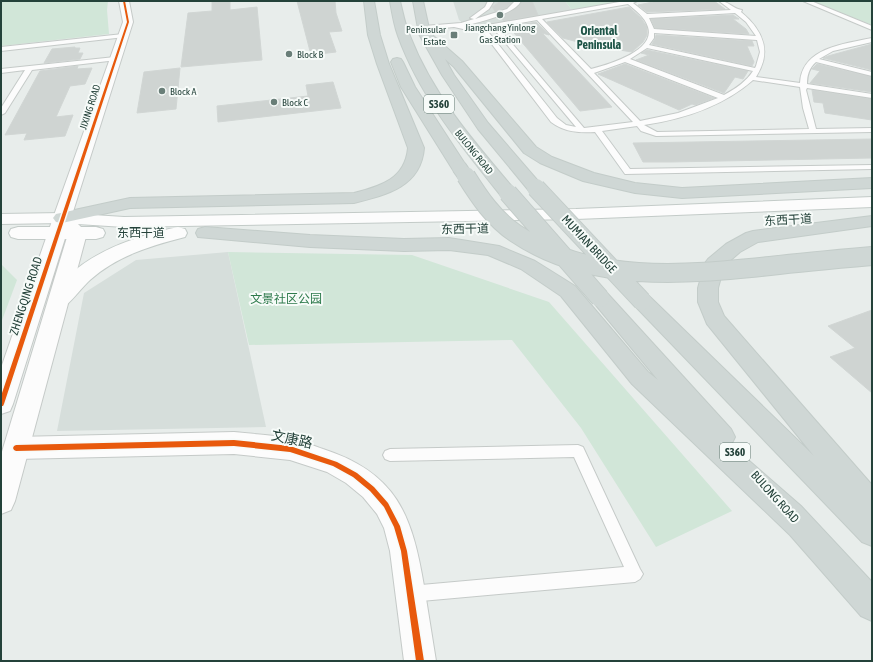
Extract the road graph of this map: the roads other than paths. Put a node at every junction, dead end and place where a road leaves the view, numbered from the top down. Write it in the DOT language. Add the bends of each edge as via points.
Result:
graph roads {
  1 [pos="124,1"];
  2 [pos="369,1"];
  3 [pos="382,1"];
  4 [pos="395,1"];
  5 [pos="418,1"];
  6 [pos="491,1"];
  7 [pos="518,1"];
  8 [pos="632,1"];
  9 [pos="722,1"];
  10 [pos="806,1"];
  11 [pos="743,11"];
  12 [pos="646,16"];
  13 [pos="384,17"];
  14 [pos="538,18"];
  15 [pos="462,25"];
  16 [pos="456,26"];
  17 [pos="494,26"];
  18 [pos="482,28"];
  19 [pos="872,28"];
  20 [pos="424,31"];
  21 [pos="652,31"];
  22 [pos="123,36"];
  23 [pos="760,38"];
  24 [pos="872,40"];
  25 [pos="860,42"];
  26 [pos="392,46"];
  27 [pos="646,46"];
  28 [pos="872,46"];
  29 [pos="1,49"];
  30 [pos="115,59"];
  31 [pos="626,60"];
  32 [pos="813,60"];
  33 [pos="30,68"];
  34 [pos="758,70"];
  35 [pos="1,71"];
  36 [pos="589,72"];
  37 [pos="872,74"];
  38 [pos="752,78"];
  39 [pos="802,85"];
  40 [pos="872,96"];
  41 [pos="724,98"];
  42 [pos="1,114"];
  43 [pos="639,123"];
  44 [pos="582,130"];
  45 [pos="597,130"];
  46 [pos="872,130"];
  47 [pos="813,131"];
  48 [pos="872,167"];
  49 [pos="872,183"];
  50 [pos="536,188"];
  51 [pos="872,202"];
  52 [pos="872,217"];
  53 [pos="1,219"];
  54 [pos="872,222"];
  55 [pos="66,228"];
  56 [pos="1,233"];
  57 [pos="178,233"];
  58 [pos="205,233"];
  59 [pos="872,256"];
  60 [pos="59,300"];
  61 [pos="1,404"];
  62 [pos="16,448"];
  63 [pos="390,455"];
  64 [pos="1,501"];
  65 [pos="872,506"];
  66 [pos="800,525"];
  67 [pos="872,532"];
  68 [pos="410,594"];
  69 [pos="872,605"];
  70 [pos="420,661"];
  1 -- 22 [label="street, JIXING ROAD" via="128,22"];
  2 -- 55 [label="main road" via="374,35 383,64 416,148 412,169 399,181 376,192 354,198 130,203"];
  3 -- 13 [label="main road"];
  4 -- 66 [label="main road, BULONG ROAD / S360, bridge" via="404,36 421,75 453,126 508,193"];
  5 -- 20 [label="main road, BULONG ROAD / S360"];
  6 -- 15 [label="lane" via="487,8"];
  7 -- 15 [label="lane" via="509,10"];
  8 -- 12 [label="lane"];
  8 -- 14 [label="lane"];
  9 -- 23 [label="lane" via="744,17"];
  10 -- 19 [label="lane"];
  11 -- 12 [label="lane"];
  12 -- 21 [label="lane" via="651,23"];
  14 -- 17 [label="lane"];
  14 -- 36 [label="lane"];
  15 -- 16 [label="lane"];
  16 -- 18 [label="lane"];
  16 -- 20 [label="lane"];
  17 -- 18 [label="lane"];
  17 -- 44 [label="lane"];
  18 -- 44 [label="lane" via="554,120 565,127"];
  20 -- 49 [label="main road" via="458,64 530,150 546,160 589,178 664,192 703,193"];
  20 -- 50 [label="main road, BULONG ROAD / S360" via="448,75 483,126"];
  21 -- 23 [label="lane"];
  21 -- 27 [label="lane"];
  22 -- 29 [label="lane"];
  22 -- 30 [label="street, JIXING ROAD"];
  23 -- 34 [label="lane" via="763,55"];
  24 -- 25 [label="lane"];
  25 -- 28 [label="lane"];
  25 -- 32 [label="lane" via="831,49"];
  26 -- 59 [label="main road, bridge" via="408,87 485,205 514,233 540,248 574,262 644,274 711,272"];
  27 -- 31 [label="lane"];
  27 -- 34 [label="lane"];
  30 -- 33 [label="lane"];
  30 -- 55 [label="street, JIXING ROAD"];
  31 -- 36 [label="lane"];
  31 -- 41 [label="lane"];
  32 -- 37 [label="lane"];
  32 -- 39 [label="lane" via="803,72"];
  33 -- 35 [label="lane"];
  33 -- 42 [label="lane"];
  34 -- 38 [label="lane"];
  36 -- 43 [label="lane"];
  38 -- 39 [label="lane"];
  38 -- 41 [label="lane"];
  39 -- 40 [label="lane"];
  39 -- 47 [label="lane"];
  41 -- 43 [label="lane" via="682,115"];
  43 -- 45 [label="lane"];
  43 -- 47 [label="lane" via="644,129 656,134"];
  44 -- 45 [label="lane"];
  45 -- 48 [label="lane" via="628,172"];
  46 -- 47 [label="lane"];
  50 -- 67 [label="main road, MUMIAN BRIDGE / S360, bridge" via="642,301"];
  51 -- 55 [label="main road, 东西干道" via="568,214 124,222"];
  52 -- 58 [label="main road, 东西干道" via="495,229"];
  53 -- 55 [label="main road"];
  54 -- 65 [label="main road" via="753,237 733,248 715,263 708,288 708,302 714,319"];
  55 -- 56 [label="main road"];
  55 -- 57 [label="main road, 东西干道"];
  55 -- 60 [label="main road"];
  55 -- 61 [label="main road, ZHENGQING ROAD"];
  57 -- 58 [label="main road, 东西干道"];
  57 -- 60 [label="main road" via="154,238 109,258 74,282"];
  58 -- 66 [label="main road" via="318,242 449,244 492,250 528,265 568,291 640,378"];
  60 -- 62 [label="main road"];
  62 -- 64 [label="main road"];
  62 -- 68 [label="street, 文康路" via="234,443 290,449 336,464 355,475 386,505 397,526 404,551"];
  63 -- 68 [label="lane" via="578,450 635,574"];
  66 -- 69 [label="main road, BULONG ROAD / S360"];
  68 -- 70 [label="street, 文康路"];
}
